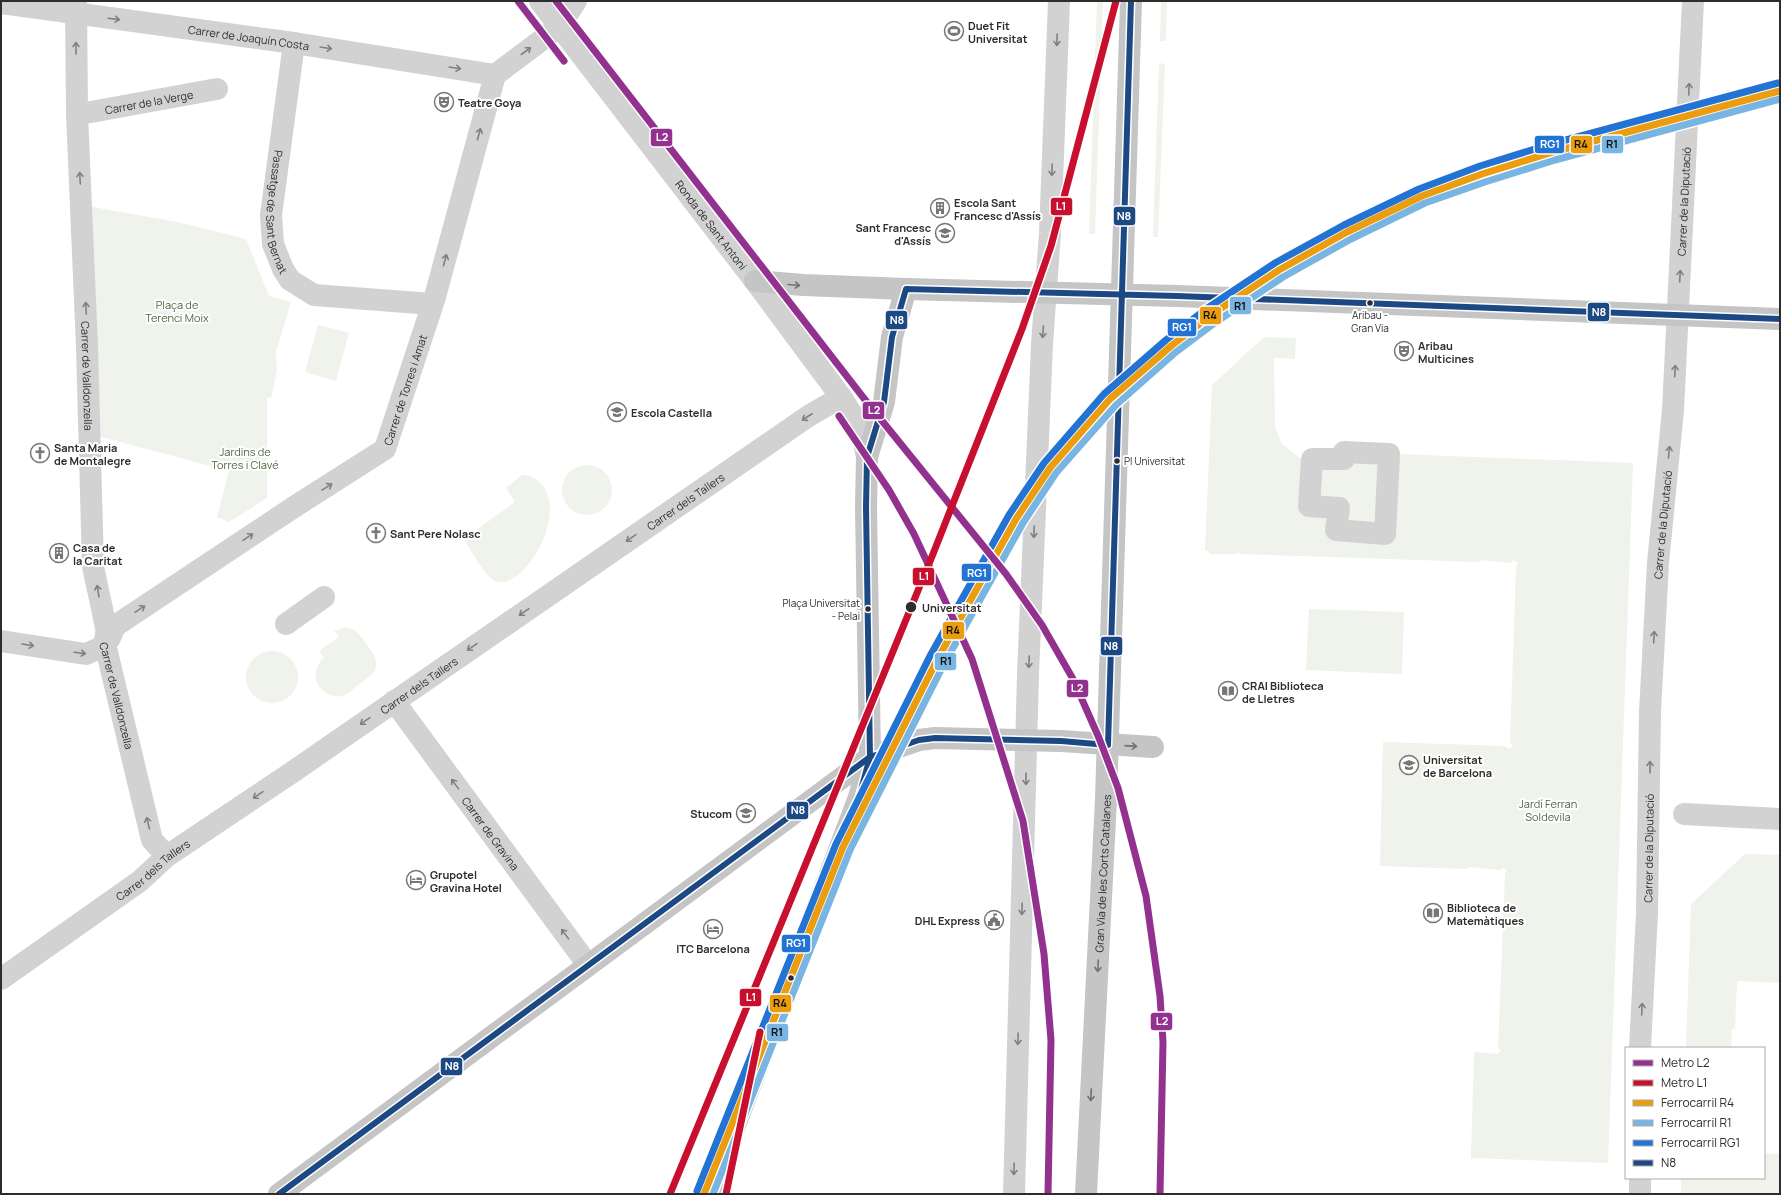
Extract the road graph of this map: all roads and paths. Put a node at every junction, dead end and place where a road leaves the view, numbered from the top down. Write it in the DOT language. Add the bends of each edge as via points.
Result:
graph roads {
  1 [pos="540,1"];
  2 [pos="576,1"];
  3 [pos="1059,1"];
  4 [pos="1132,1"];
  5 [pos="1693,1"];
  6 [pos="1,3"];
  7 [pos="76,8"];
  8 [pos="559,26"];
  9 [pos="294,42"];
  10 [pos="495,75"];
  11 [pos="217,89"];
  12 [pos="80,114"];
  13 [pos="755,281"];
  14 [pos="906,289"];
  15 [pos="1045,293"];
  16 [pos="1122,295"];
  17 [pos="432,304"];
  18 [pos="1678,315"];
  19 [pos="1780,319"];
  20 [pos="841,397"];
  21 [pos="1389,454"];
  22 [pos="867,457"];
  23 [pos="324,597"];
  24 [pos="286,624"];
  25 [pos="1,641"];
  26 [pos="104,646"];
  27 [pos="394,701"];
  28 [pos="1027,740"];
  29 [pos="1108,745"];
  30 [pos="1153,747"];
  31 [pos="870,757"];
  32 [pos="1684,814"];
  33 [pos="1780,819"];
  34 [pos="167,856"];
  35 [pos="588,965"];
  36 [pos="1,979"];
  37 [pos="1640,1047"];
  38 [pos="1640,1179"];
  39 [pos="279,1194"];
  40 [pos="709,1194"];
  41 [pos="1014,1194"];
  42 [pos="1086,1194"];
  43 [pos="1640,1194"];
  1 -- 8 [label="street, Ronda de Sant Antoni"];
  2 -- 8 [label="street"];
  3 -- 15 [label="street, one-way" via="1050,239"];
  4 -- 16 [label="main road, Gran Via de les Corts Catalanes"];
  18 -- 5 [label="street, Carrer de la Diputació, one-way"];
  6 -- 7 [label="street, Carrer de Joaquín Costa"];
  7 -- 9 [label="street, Carrer de Joaquín Costa, one-way"];
  26 -- 7 [label="street, Carrer de Valldonzella, one-way" via="106,629 93,566 77,114"];
  10 -- 8 [label="street, one-way"];
  8 -- 13 [label="street, Ronda de Sant Antoni"];
  9 -- 10 [label="street, Carrer de Joaquín Costa, one-way"];
  9 -- 17 [label="street, Passatge de Sant Bernat" via="271,216 273,244 283,269 290,280 314,295"];
  17 -- 10 [label="street, Carrer de Torres i Amat, one-way"];
  11 -- 12 [label="street, Carrer de la Verge"];
  13 -- 14 [label="main road, one-way"];
  13 -- 20 [label="street, Ronda de Sant Antoni"];
  14 -- 15 [label="main road"];
  14 -- 22 [label="main road" via="892,336 884,402"];
  15 -- 16 [label="main road"];
  15 -- 28 [label="street, one-way"];
  16 -- 18 [label="main road"];
  16 -- 29 [label="main road, Gran Via de les Corts Catalanes"];
  26 -- 17 [label="street, Carrer de Torres i Amat, one-way" via="115,626 385,450"];
  18 -- 19 [label="main road"];
  37 -- 18 [label="street, Carrer de la Diputació, one-way" via="1650,712 1658,563 1673,410"];
  20 -- 22 [label="street, Ronda de Sant Antoni" via="858,422"];
  20 -- 27 [label="street, Carrer dels Tallers, one-way" via="807,417"];
  21 -- 21 [label="street" via="1385,534 1336,530 1339,508 1309,506 1312,458 1344,459 1344,452"];
  22 -- 31 [label="main road"];
  23 -- 24 [label="street"];
  25 -- 26 [label="street, one-way" via="86,654"];
  34 -- 26 [label="street, Carrer de Valldonzella, one-way" via="152,840"];
  27 -- 34 [label="street, Carrer dels Tallers, one-way"];
  35 -- 27 [label="street, Carrer de Gravina, one-way"];
  28 -- 29 [label="main road"];
  28 -- 31 [label="main road" via="935,738 919,740"];
  28 -- 41 [label="street, one-way"];
  29 -- 30 [label="main road, one-way"];
  29 -- 42 [label="main road, Gran Via de les Corts Catalanes, one-way"];
  31 -- 35 [label="main road"];
  31 -- 40 [label="main road" via="847,830"];
  32 -- 33 [label="street"];
  34 -- 36 [label="street, Carrer dels Tallers" via="140,881"];
  35 -- 39 [label="main road"];
  38 -- 43 [label="street"];
}
